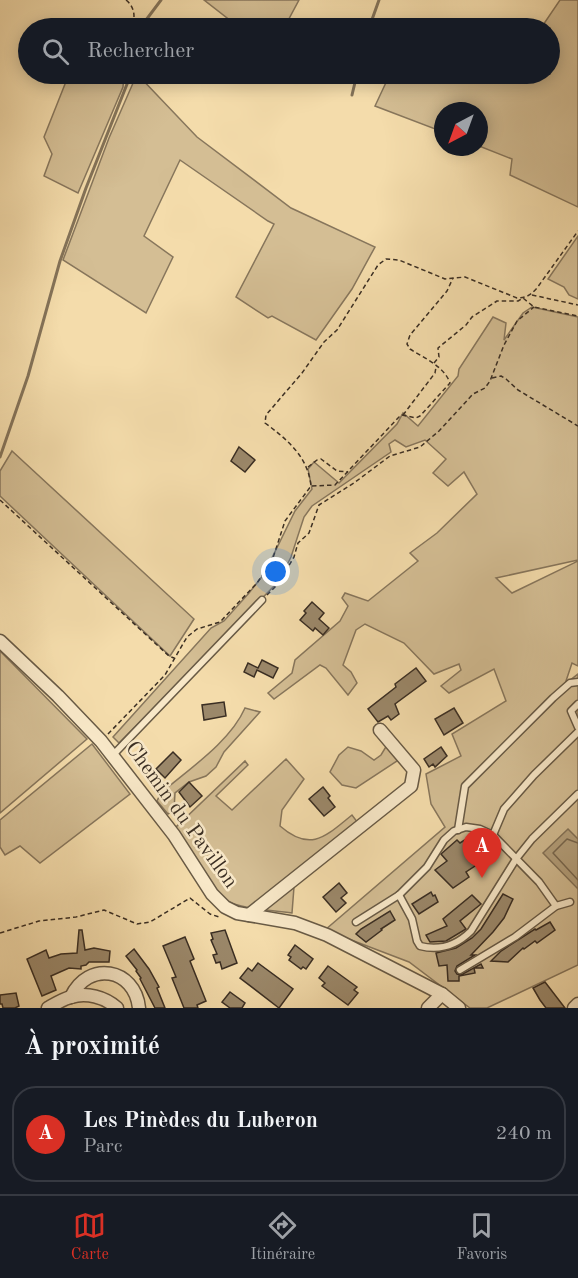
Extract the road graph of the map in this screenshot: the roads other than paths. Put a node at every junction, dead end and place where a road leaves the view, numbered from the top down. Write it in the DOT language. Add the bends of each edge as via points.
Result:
graph roads {
  1 [pos="262,600"];
  2 [pos="0,641"];
  3 [pos="578,681"];
  4 [pos="578,704"];
  5 [pos="578,727"];
  6 [pos="380,730"];
  7 [pos="578,732"];
  8 [pos="113,755"];
  9 [pos="578,795"];
  10 [pos="458,830"];
  11 [pos="493,835"];
  12 [pos="516,859"];
  13 [pos="399,896"];
  14 [pos="570,902"];
  15 [pos="556,906"];
  16 [pos="243,914"];
  17 [pos="356,922"];
  18 [pos="460,970"];
  19 [pos="442,994"];
  20 [pos="71,997"];
  21 [pos="578,1004"];
  22 [pos="48,1008"];
  23 [pos="117,1008"];
  24 [pos="139,1008"];
  25 [pos="428,1008"];
  26 [pos="459,1008"];
  27 [pos="574,1008"];
  1 -- 8 [label="lane"];
  2 -- 8 [label="street, Chemin du Pavillon"];
  3 -- 10 [label="lane" via="553,698 465,786"];
  4 -- 5 [label="lane" via="571,711"];
  6 -- 16 [label="street" via="414,770 411,786"];
  7 -- 11 [label="lane" via="504,809"];
  8 -- 16 [label="street, Chemin du Pavillon" via="174,834 212,894 225,907"];
  9 -- 12 [label="lane"];
  10 -- 11 [label="lane" via="466,827"];
  10 -- 13 [label="lane" via="444,840 427,867"];
  11 -- 12 [label="lane"];
  12 -- 13 [label="lane" via="471,931 453,945 420,946 412,919"];
  12 -- 15 [label="lane"];
  13 -- 17 [label="lane"];
  14 -- 15 [label="lane"];
  15 -- 18 [label="lane" via="515,937"];
  16 -- 19 [label="street, Chemin du Pavillon" via="295,923 327,935"];
  19 -- 25 [label="street"];
  19 -- 26 [label="street, Chemin du Pavillon"];
  20 -- 22 [label="street"];
  20 -- 23 [label="street" via="103,998"];
  20 -- 24 [label="street" via="82,981 94,974 116,974 135,989"];
  21 -- 27 [label="street"];
}
